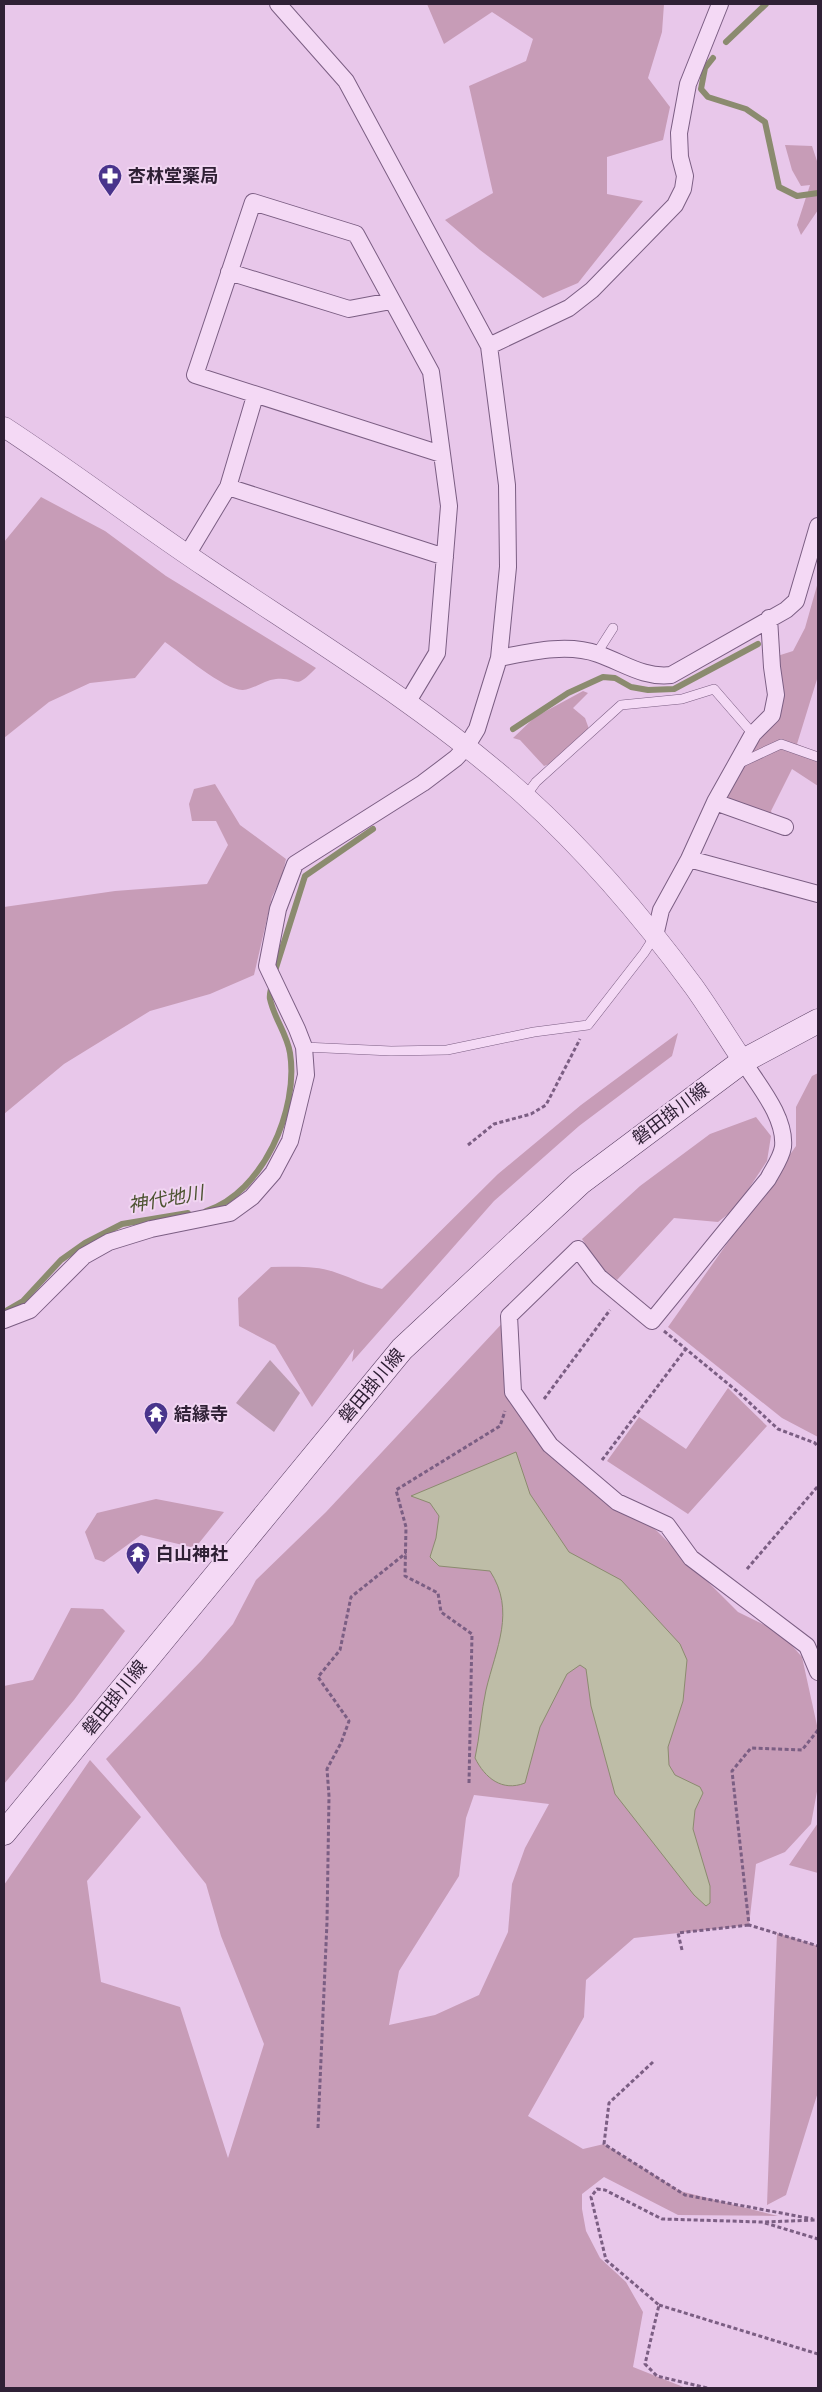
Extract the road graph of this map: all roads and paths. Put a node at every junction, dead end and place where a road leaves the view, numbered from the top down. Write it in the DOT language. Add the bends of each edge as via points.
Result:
graph roads {
  1 [pos="278,4"];
  2 [pos="720,4"];
  3 [pos="229,272"];
  4 [pos="391,301"];
  5 [pos="489,346"];
  6 [pos="255,396"];
  7 [pos="4,427"];
  8 [pos="441,454"];
  9 [pos="228,487"];
  10 [pos="818,526"];
  11 [pos="186,555"];
  12 [pos="444,557"];
  13 [pos="769,618"];
  14 [pos="613,628"];
  15 [pos="596,653"];
  16 [pos="499,658"];
  17 [pos="407,703"];
  18 [pos="753,734"];
  19 [pos="466,747"];
  20 [pos="818,758"];
  21 [pos="735,765"];
  22 [pos="525,797"];
  23 [pos="715,802"];
  24 [pos="785,827"];
  25 [pos="689,859"];
  26 [pos="818,894"];
  27 [pos="655,936"];
  28 [pos="818,1021"];
  29 [pos="588,1025"];
  30 [pos="304,1047"];
  31 [pos="743,1061"];
  32 [pos="468,1145"];
  33 [pos="621,1295"];
  34 [pos="4,1320"];
  35 [pos="652,1321"];
  36 [pos="686,1350"];
  37 [pos="513,1392"];
  38 [pos="544,1399"];
  39 [pos="818,1447"];
  40 [pos="602,1460"];
  41 [pos="818,1486"];
  42 [pos="406,1553"];
  43 [pos="746,1570"];
  44 [pos="818,1672"];
  45 [pos="818,1730"];
  46 [pos="469,1782"];
  47 [pos="4,1833"];
  48 [pos="749,1925"];
  49 [pos="818,1946"];
  50 [pos="682,1950"];
  51 [pos="653,2062"];
  52 [pos="318,2128"];
  53 [pos="762,2222"];
  54 [pos="818,2239"];
  55 [pos="659,2304"];
  56 [pos="818,2354"];
  57 [pos="707,2388"];
  1 -- 5 [label="street" via="346,82"];
  2 -- 5 [label="street" via="688,84 679,133 680,157 686,176 675,204 592,290 568,308"];
  3 -- 4 [label="street" via="348,309"];
  3 -- 4 [label="street" via="253,202 356,234"];
  3 -- 6 [label="street" via="195,375"];
  4 -- 8 [label="street" via="431,372"];
  5 -- 16 [label="street" via="507,485 508,567"];
  6 -- 8 [label="street"];
  6 -- 9 [label="street"];
  7 -- 11 [label="street"];
  8 -- 12 [label="street" via="449,506"];
  9 -- 11 [label="street"];
  9 -- 12 [label="street"];
  10 -- 13 [label="street" via="796,601"];
  11 -- 17 [label="street"];
  12 -- 17 [label="street" via="437,653"];
  13 -- 15 [label="street" via="671,675 643,674"];
  13 -- 18 [label="street" via="776,695 772,714"];
  14 -- 15 [label="lane"];
  15 -- 16 [label="street" via="551,648"];
  16 -- 19 [label="street" via="477,730"];
  17 -- 19 [label="street"];
  18 -- 21 [label="street"];
  18 -- 22 [label="lane" via="714,689 682,699 621,706 536,782"];
  19 -- 22 [label="street"];
  19 -- 30 [label="street" via="423,783 295,864 278,909 267,966"];
  20 -- 21 [label="lane" via="781,744"];
  21 -- 23 [label="street"];
  22 -- 27 [label="street" via="584,855"];
  23 -- 24 [label="street"];
  23 -- 25 [label="street"];
  25 -- 26 [label="street"];
  25 -- 27 [label="street" via="661,910"];
  27 -- 29 [label="lane"];
  27 -- 31 [label="street" via="696,989"];
  28 -- 31 [label="main road, 磐田掛川線"];
  29 -- 30 [label="lane" via="534,1032 447,1050"];
  29 -- 32 [label="path" via="546,1105 531,1114 494,1124"];
  30 -- 34 [label="street" via="306,1074 290,1141 273,1174 252,1198 230,1213 151,1229 109,1242 84,1256 30,1310"];
  31 -- 35 [label="street" via="774,1112 782,1134 780,1156 768,1179"];
  31 -- 47 [label="main road, 磐田掛川線" via="580,1183 402,1349"];
  33 -- 35 [label="street"];
  33 -- 37 [label="street" via="599,1276 578,1249 509,1316"];
  33 -- 38 [label="path"];
  35 -- 36 [label="path"];
  36 -- 39 [label="path" via="778,1428"];
  36 -- 40 [label="path"];
  37 -- 42 [label="path" via="508,1398 500,1426 396,1490 406,1527"];
  37 -- 44 [label="street" via="550,1445 617,1502 667,1525 691,1558 807,1646"];
  41 -- 43 [label="path"];
  42 -- 46 [label="path" via="405,1576 438,1593 441,1612 472,1634"];
  42 -- 52 [label="path" via="351,1597 340,1650 318,1677 350,1721 327,1769 327,1922"];
  45 -- 48 [label="path" via="802,1750 751,1748 732,1771"];
  48 -- 49 [label="path"];
  48 -- 50 [label="path" via="678,1933"];
  51 -- 53 [label="path" via="609,2103 604,2144 685,2194 818,2220"];
  53 -- 54 [label="path"];
  53 -- 55 [label="path" via="662,2220 605,2190 597,2189 590,2197 606,2260"];
  55 -- 56 [label="path"];
  55 -- 57 [label="path" via="645,2364 657,2376"];
}
